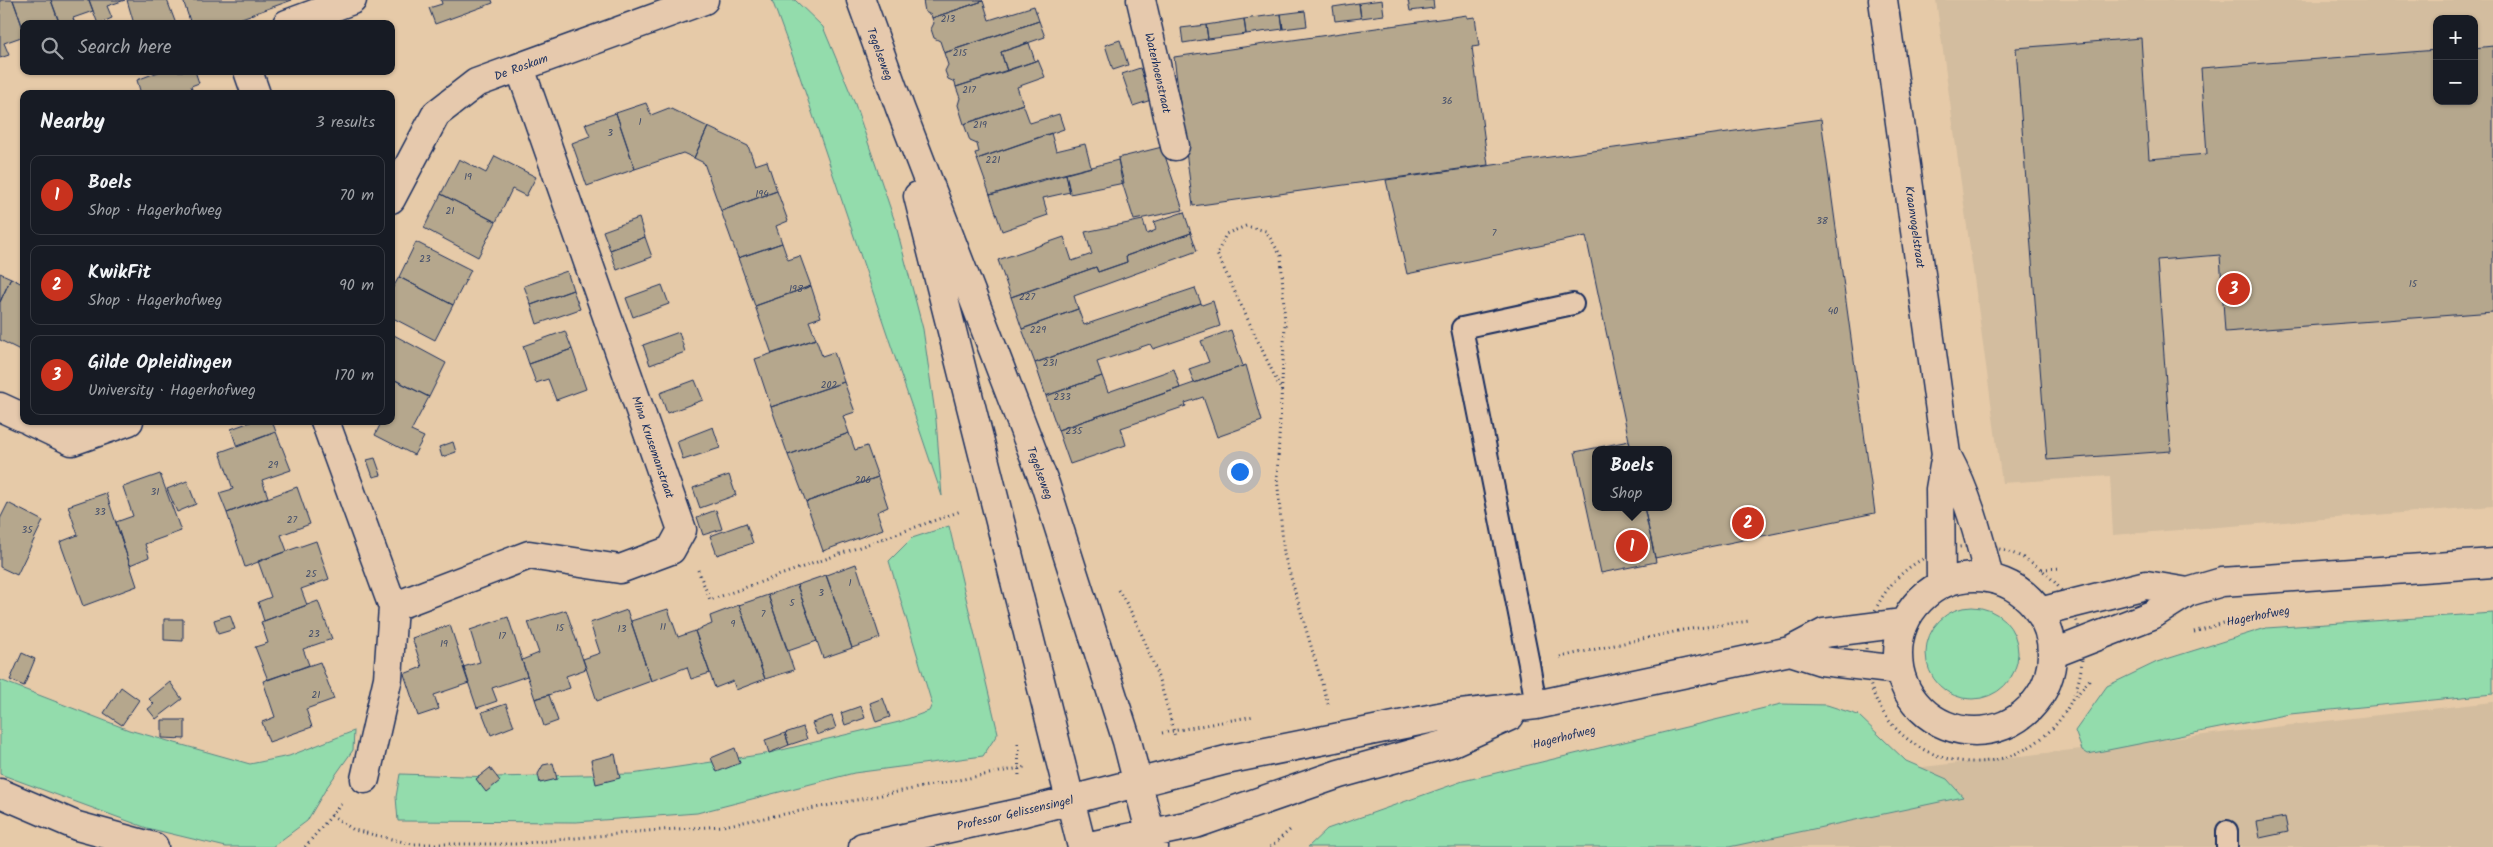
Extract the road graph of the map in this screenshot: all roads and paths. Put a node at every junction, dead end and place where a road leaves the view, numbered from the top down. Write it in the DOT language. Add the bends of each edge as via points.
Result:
graph roads {
  1 [pos="352,0"];
  2 [pos="704,0"];
  3 [pos="861,0"];
  4 [pos="1141,0"];
  5 [pos="1883,0"];
  6 [pos="298,20"];
  7 [pos="520,68"];
  8 [pos="249,75"];
  9 [pos="255,90"];
  10 [pos="900,108"];
  11 [pos="1175,146"];
  12 [pos="395,191"];
  13 [pos="1573,304"];
  14 [pos="1282,392"];
  15 [pos="0,407"];
  16 [pos="20,416"];
  17 [pos="38,425"];
  18 [pos="118,425"];
  19 [pos="326,425"];
  20 [pos="1946,454"];
  21 [pos="966,509"];
  22 [pos="682,530"];
  23 [pos="1982,546"];
  24 [pos="2008,551"];
  25 [pos="1941,552"];
  26 [pos="2493,563"];
  27 [pos="1989,578"];
  28 [pos="1941,584"];
  29 [pos="2188,592"];
  30 [pos="393,607"];
  31 [pos="2040,612"];
  32 [pos="2249,616"];
  33 [pos="1903,623"];
  34 [pos="1869,626"];
  35 [pos="2187,635"];
  36 [pos="1790,651"];
  37 [pos="2052,654"];
  38 [pos="1866,666"];
  39 [pos="1899,670"];
  40 [pos="2093,675"];
  41 [pos="1866,695"];
  42 [pos="1874,697"];
  43 [pos="1536,705"];
  44 [pos="1174,730"];
  45 [pos="1332,738"];
  46 [pos="1127,741"];
  47 [pos="1546,741"];
  48 [pos="1527,746"];
  49 [pos="1060,758"];
  50 [pos="364,779"];
  51 [pos="1138,783"];
  52 [pos="0,793"];
  53 [pos="1071,800"];
  54 [pos="330,815"];
  55 [pos="1296,825"];
  56 [pos="1153,840"];
  57 [pos="154,847"];
  58 [pos="304,847"];
  59 [pos="863,847"];
  60 [pos="1083,847"];
  61 [pos="1270,847"];
  1 -- 6 [label="street"];
  2 -- 7 [label="street, De Roskam"];
  3 -- 10 [label="street, Tegelseweg"];
  4 -- 11 [label="street, Waterhoenstraat"];
  5 -- 20 [label="street, Kraanvogelstraat"];
  7 -- 12 [label="street, De Roskam" via="476,84 436,114"];
  7 -- 22 [label="street, Mina Krusemanstraat"];
  8 -- 9 [label="street"];
  10 -- 46 [label="street, Tegelseweg" via="1045,484"];
  10 -- 49 [label="street, Tegelseweg" via="918,196"];
  13 -- 43 [label="lane" via="1462,328"];
  14 -- 14 [label="path" via="1285,325 1281,256 1266,230 1246,226 1226,234 1218,254"];
  14 -- 45 [label="path" via="1277,477 1284,554 1328,703"];
  15 -- 16 [label="street"];
  17 -- 18 [label="street" via="72,441"];
  19 -- 30 [label="street"];
  20 -- 23 [label="street, Kraanvogelstraat" via="1962,484"];
  20 -- 25 [label="street, Kraanvogelstraat" via="1940,489"];
  21 -- 22 [label="path" via="710,600"];
  22 -- 30 [label="street" via="672,550 620,569 529,556"];
  23 -- 24 [label="path"];
  23 -- 25 [label="path"];
  23 -- 27 [label="street, Kraanvogelstraat"];
  25 -- 28 [label="street, Kraanvogelstraat"];
  25 -- 34 [label="path" via="1926,556 1898,577 1881,596"];
  26 -- 29 [label="street" via="2222,582"];
  27 -- 28 [label="street" via="1964,577"];
  27 -- 31 [label="street" via="2018,589"];
  28 -- 33 [label="street" via="1917,601"];
  29 -- 31 [label="street" via="2146,585"];
  29 -- 37 [label="street" via="2152,615"];
  30 -- 50 [label="street" via="388,678"];
  31 -- 37 [label="street" via="2049,630"];
  32 -- 35 [label="path, Hagerhofweg"];
  33 -- 34 [label="street"];
  33 -- 39 [label="street" via="1897,649"];
  34 -- 36 [label="street" via="1824,633"];
  34 -- 38 [label="path"];
  36 -- 38 [label="street" via="1821,661"];
  36 -- 43 [label="street"];
  37 -- 39 [label="street" via="2046,684 2036,702 2017,720 1993,730 1973,732 1933,720 1907,693"];
  38 -- 39 [label="street"];
  38 -- 42 [label="path"];
  40 -- 42 [label="path" via="2056,726 2031,747 2000,760 1970,763 1940,758 1913,744 1890,723"];
  41 -- 42 [label="path"];
  43 -- 45 [label="street" via="1444,716"];
  43 -- 56 [label="street" via="1450,743 1339,774"];
  44 -- 46 [label="path"];
  45 -- 51 [label="street" via="1226,760"];
  46 -- 51 [label="street, Tegelseweg"];
  47 -- 48 [label="path, Hagerhofweg"];
  49 -- 53 [label="street, Tegelseweg"];
  49 -- 54 [label="path" via="723,826 516,844 412,844 354,830"];
  50 -- 54 [label="path"];
  51 -- 53 [label="street, Professor Gelissensingel"];
  51 -- 56 [label="street, Tegelseweg"];
  52 -- 57 [label="street" via="78,826"];
  53 -- 59 [label="street, Professor Gelissensingel"];
  53 -- 60 [label="street, Tegelseweg"];
  54 -- 58 [label="path"];
  55 -- 61 [label="path"];
  56 -- 60 [label="street"];
}
